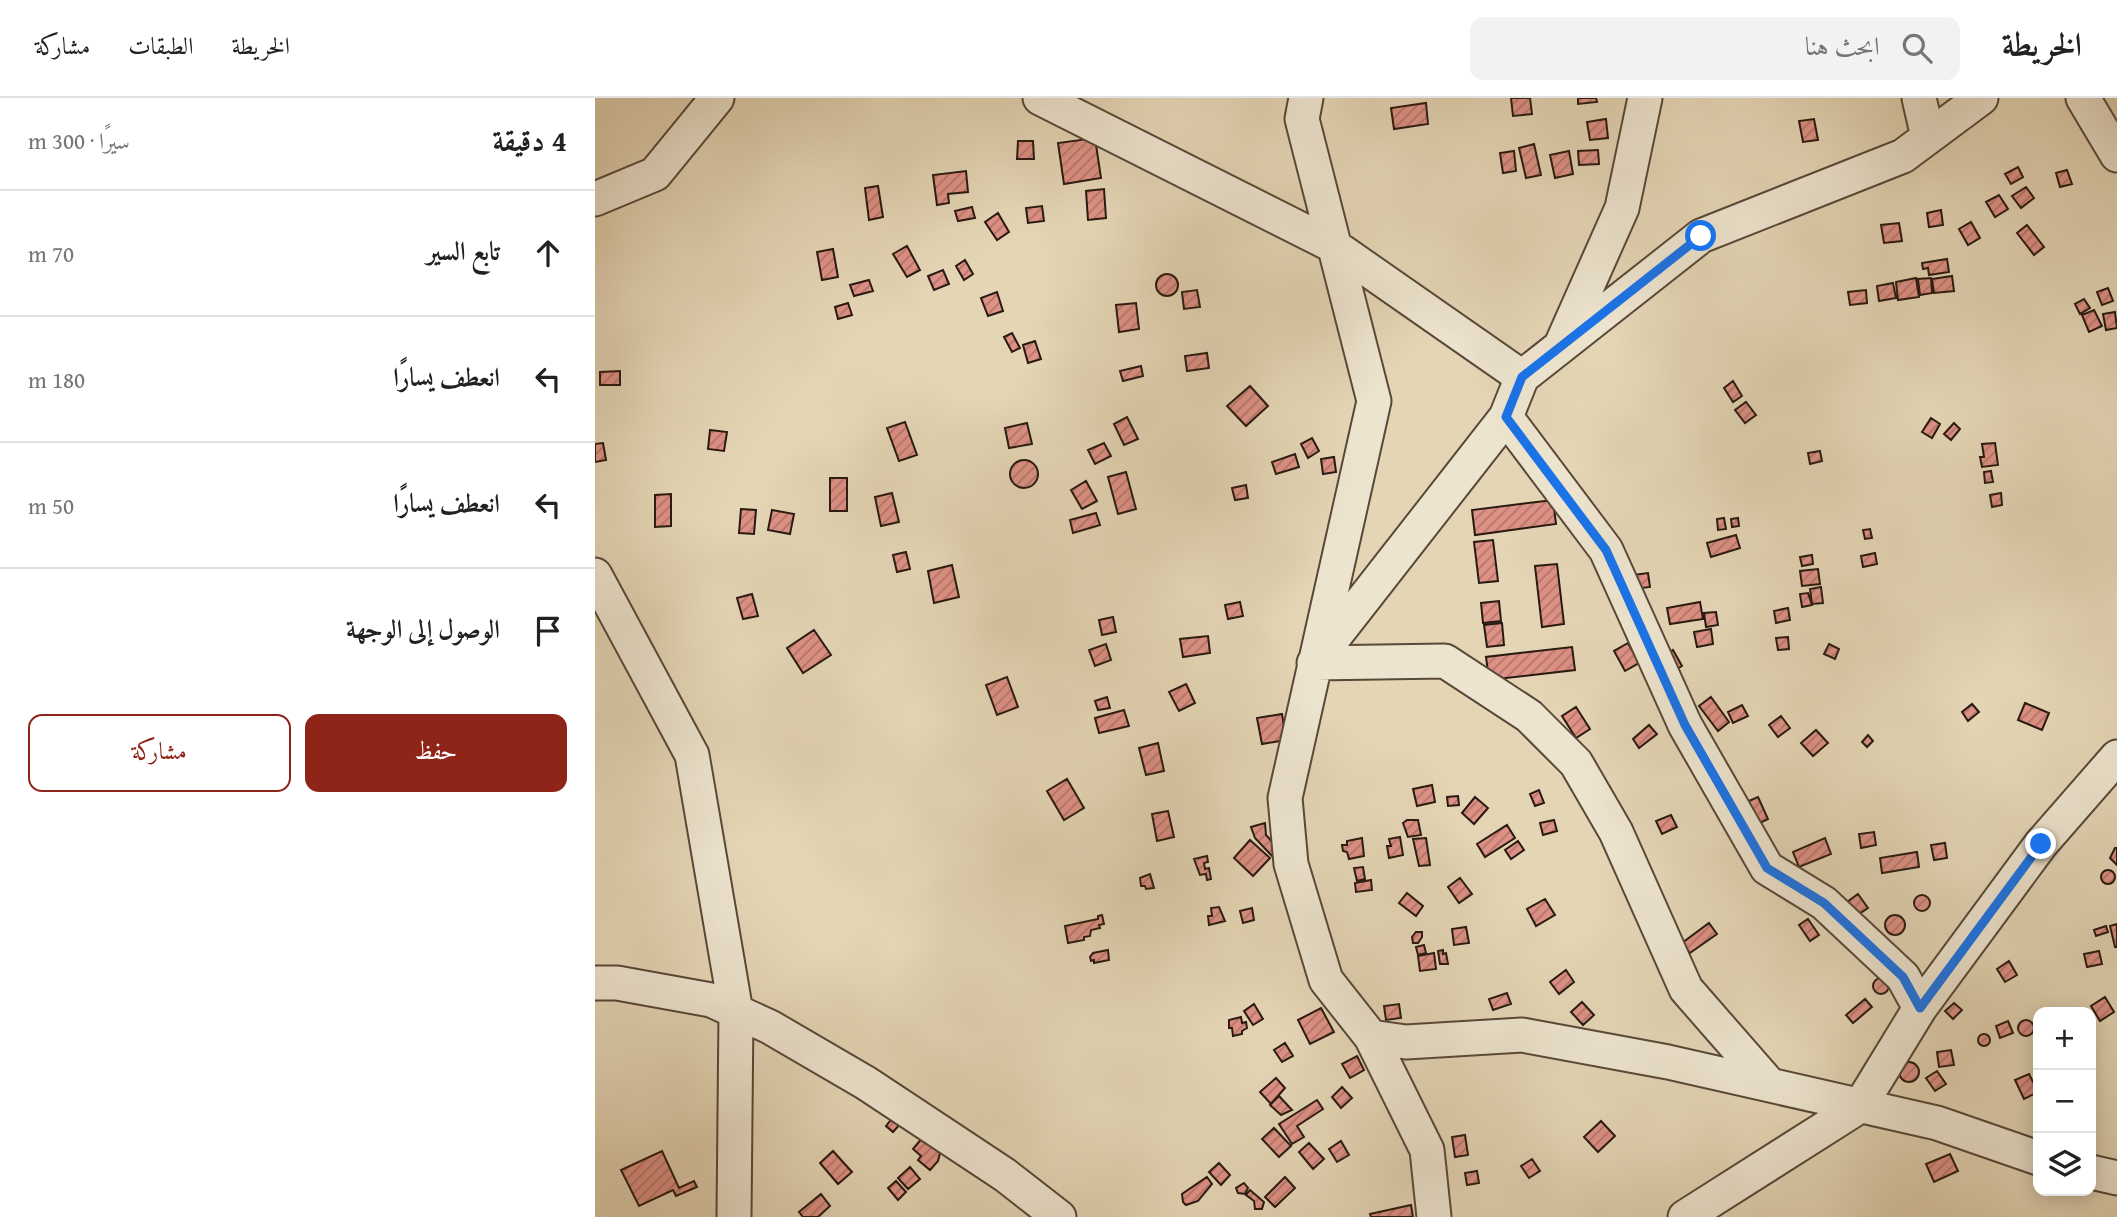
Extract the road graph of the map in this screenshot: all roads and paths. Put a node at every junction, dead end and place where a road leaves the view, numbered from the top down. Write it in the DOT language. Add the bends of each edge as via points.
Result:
graph roads {
  1 [pos="717,98"];
  2 [pos="1040,98"];
  3 [pos="1306,98"];
  4 [pos="1645,98"];
  5 [pos="1919,98"];
  6 [pos="1981,98"];
  7 [pos="2083,98"];
  8 [pos="1928,137"];
  9 [pos="2117,155"];
  10 [pos="595,199"];
  11 [pos="1334,246"];
  12 [pos="1560,346"];
  13 [pos="1522,377"];
  14 [pos="1506,417"];
  15 [pos="595,575"];
  16 [pos="1314,663"];
  17 [pos="2117,757"];
  18 [pos="595,983"];
  19 [pos="1920,1008"];
  20 [pos="737,1012"];
  21 [pos="1371,1037"];
  22 [pos="1769,1084"];
  23 [pos="1860,1106"];
  24 [pos="2033,1156"];
  25 [pos="2096,1173"];
  26 [pos="2117,1178"];
  27 [pos="734,1217"];
  28 [pos="1059,1217"];
  29 [pos="1434,1217"];
  30 [pos="1685,1217"];
  1 -- 10 [label="street" via="655,174"];
  2 -- 11 [label="street"];
  3 -- 11 [label="street" via="1302,119"];
  4 -- 12 [label="street" via="1622,208"];
  5 -- 8 [label="street"];
  6 -- 8 [label="street"];
  7 -- 9 [label="street"];
  8 -- 12 [label="street" via="1903,156 1701,236"];
  11 -- 13 [label="street"];
  11 -- 16 [label="street" via="1374,401"];
  12 -- 13 [label="street"];
  13 -- 14 [label="street"];
  14 -- 16 [label="street"];
  14 -- 19 [label="street" via="1606,550 1685,725 1767,868 1824,903 1903,977"];
  15 -- 20 [label="street" via="692,755"];
  16 -- 21 [label="street" via="1285,799 1291,864 1326,980"];
  16 -- 22 [label="street" via="1445,660 1529,716 1577,763 1616,832 1686,989"];
  17 -- 19 [label="street" via="2041,844"];
  18 -- 20 [label="street" via="711,1000"];
  19 -- 23 [label="street"];
  20 -- 27 [label="street"];
  20 -- 28 [label="street" via="866,1083 1005,1175"];
  21 -- 22 [label="street" via="1406,1042 1522,1035"];
  21 -- 29 [label="street" via="1427,1150"];
  22 -- 23 [label="street"];
  23 -- 24 [label="street" via="1937,1123"];
  23 -- 30 [label="street"];
  25 -- 26 [label="street"];
}
